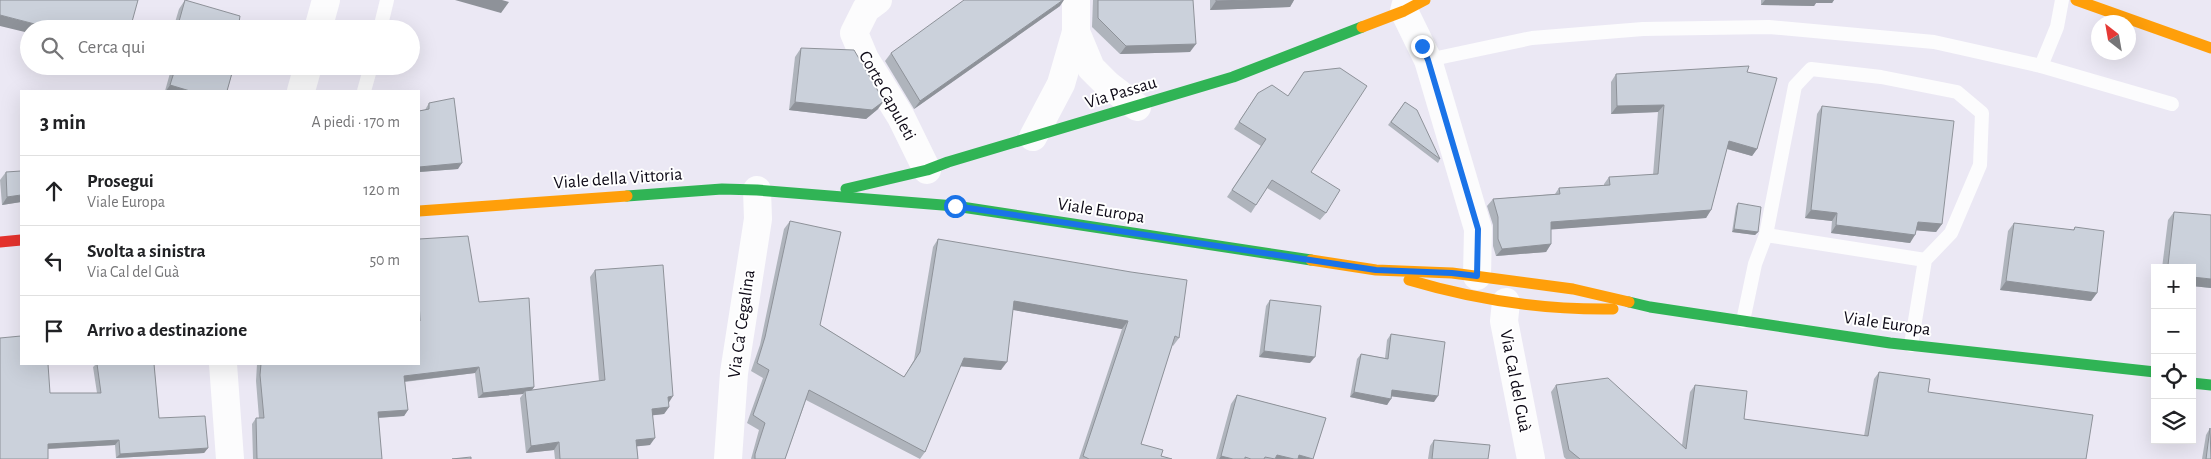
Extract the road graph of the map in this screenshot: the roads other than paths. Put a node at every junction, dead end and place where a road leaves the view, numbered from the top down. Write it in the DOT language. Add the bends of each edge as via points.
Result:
graph roads {
  1 [pos="326,0"];
  2 [pos="387,0"];
  3 [pos="878,0"];
  4 [pos="1076,0"];
  5 [pos="2062,0"];
  6 [pos="2076,0"];
  7 [pos="1412,4"];
  8 [pos="320,20"];
  9 [pos="382,20"];
  10 [pos="1076,32"];
  11 [pos="2211,48"];
  12 [pos="1428,60"];
  13 [pos="2042,66"];
  14 [pos="305,75"];
  15 [pos="368,75"];
  16 [pos="301,90"];
  17 [pos="364,90"];
  18 [pos="2172,104"];
  19 [pos="1137,107"];
  20 [pos="1033,137"];
  21 [pos="927,170"];
  22 [pos="757,190"];
  23 [pos="820,195"];
  24 [pos="420,211"];
  25 [pos="1766,235"];
  26 [pos="20,240"];
  27 [pos="0,242"];
  28 [pos="1925,260"];
  29 [pos="1376,270"];
  30 [pos="1477,276"];
  31 [pos="1506,302"];
  32 [pos="1650,307"];
  33 [pos="1743,321"];
  34 [pos="1911,345"];
  35 [pos="223,365"];
  36 [pos="2151,373"];
  37 [pos="2196,377"];
  38 [pos="2211,379"];
  39 [pos="2196,383"];
  40 [pos="2211,385"];
  41 [pos="230,459"];
  42 [pos="728,459"];
  43 [pos="1531,459"];
  1 -- 8 [label="street"];
  2 -- 9 [label="lane"];
  3 -- 21 [label="street, Corte Capuleti" via="866,9 854,33 865,59 901,117"];
  4 -- 10 [label="street"];
  5 -- 13 [label="lane" via="2057,27"];
  6 -- 11 [label="main road"];
  7 -- 12 [label="street"];
  7 -- 19 [label="main road, Via Passau" via="1257,68"];
  10 -- 19 [label="street" via="1091,68"];
  10 -- 20 [label="street" via="1060,84"];
  12 -- 13 [label="lane" via="1532,38 1642,29 1769,27 1934,42"];
  12 -- 30 [label="street" via="1478,229"];
  13 -- 18 [label="lane"];
  14 -- 16 [label="street"];
  15 -- 17 [label="lane"];
  19 -- 20 [label="main road, Via Passau"];
  20 -- 21 [label="main road, Via Passau"];
  21 -- 23 [label="main road, Via Passau"];
  22 -- 23 [label="main road, Viale della Vittoria"];
  22 -- 24 [label="main road, Viale della Vittoria" via="722,189"];
  22 -- 42 [label="street, Via Ca' Cegalina" via="758,219 734,373"];
  23 -- 29 [label="main road, Viale Europa" via="955,206"];
  25 -- 28 [label="lane"];
  25 -- 28 [label="lane" via="1795,86 1811,69 1881,77 1957,92 1982,113 1980,166 1951,233"];
  25 -- 33 [label="lane" via="1755,264"];
  26 -- 27 [label="main road"];
  28 -- 34 [label="lane"];
  29 -- 30 [label="main road, Viale Europa"];
  29 -- 31 [label="main road, Viale Europa" via="1448,292"];
  30 -- 32 [label="main road, Viale Europa" via="1573,289"];
  31 -- 32 [label="main road, Viale Europa" via="1577,310"];
  31 -- 43 [label="street, Via Cal del Guà" via="1504,321"];
  32 -- 33 [label="main road, Viale Europa"];
  33 -- 34 [label="main road, Viale Europa"];
  34 -- 36 [label="main road, Viale Europa"];
  35 -- 41 [label="street"];
  37 -- 38 [label="main road"];
  39 -- 40 [label="main road"];
}
